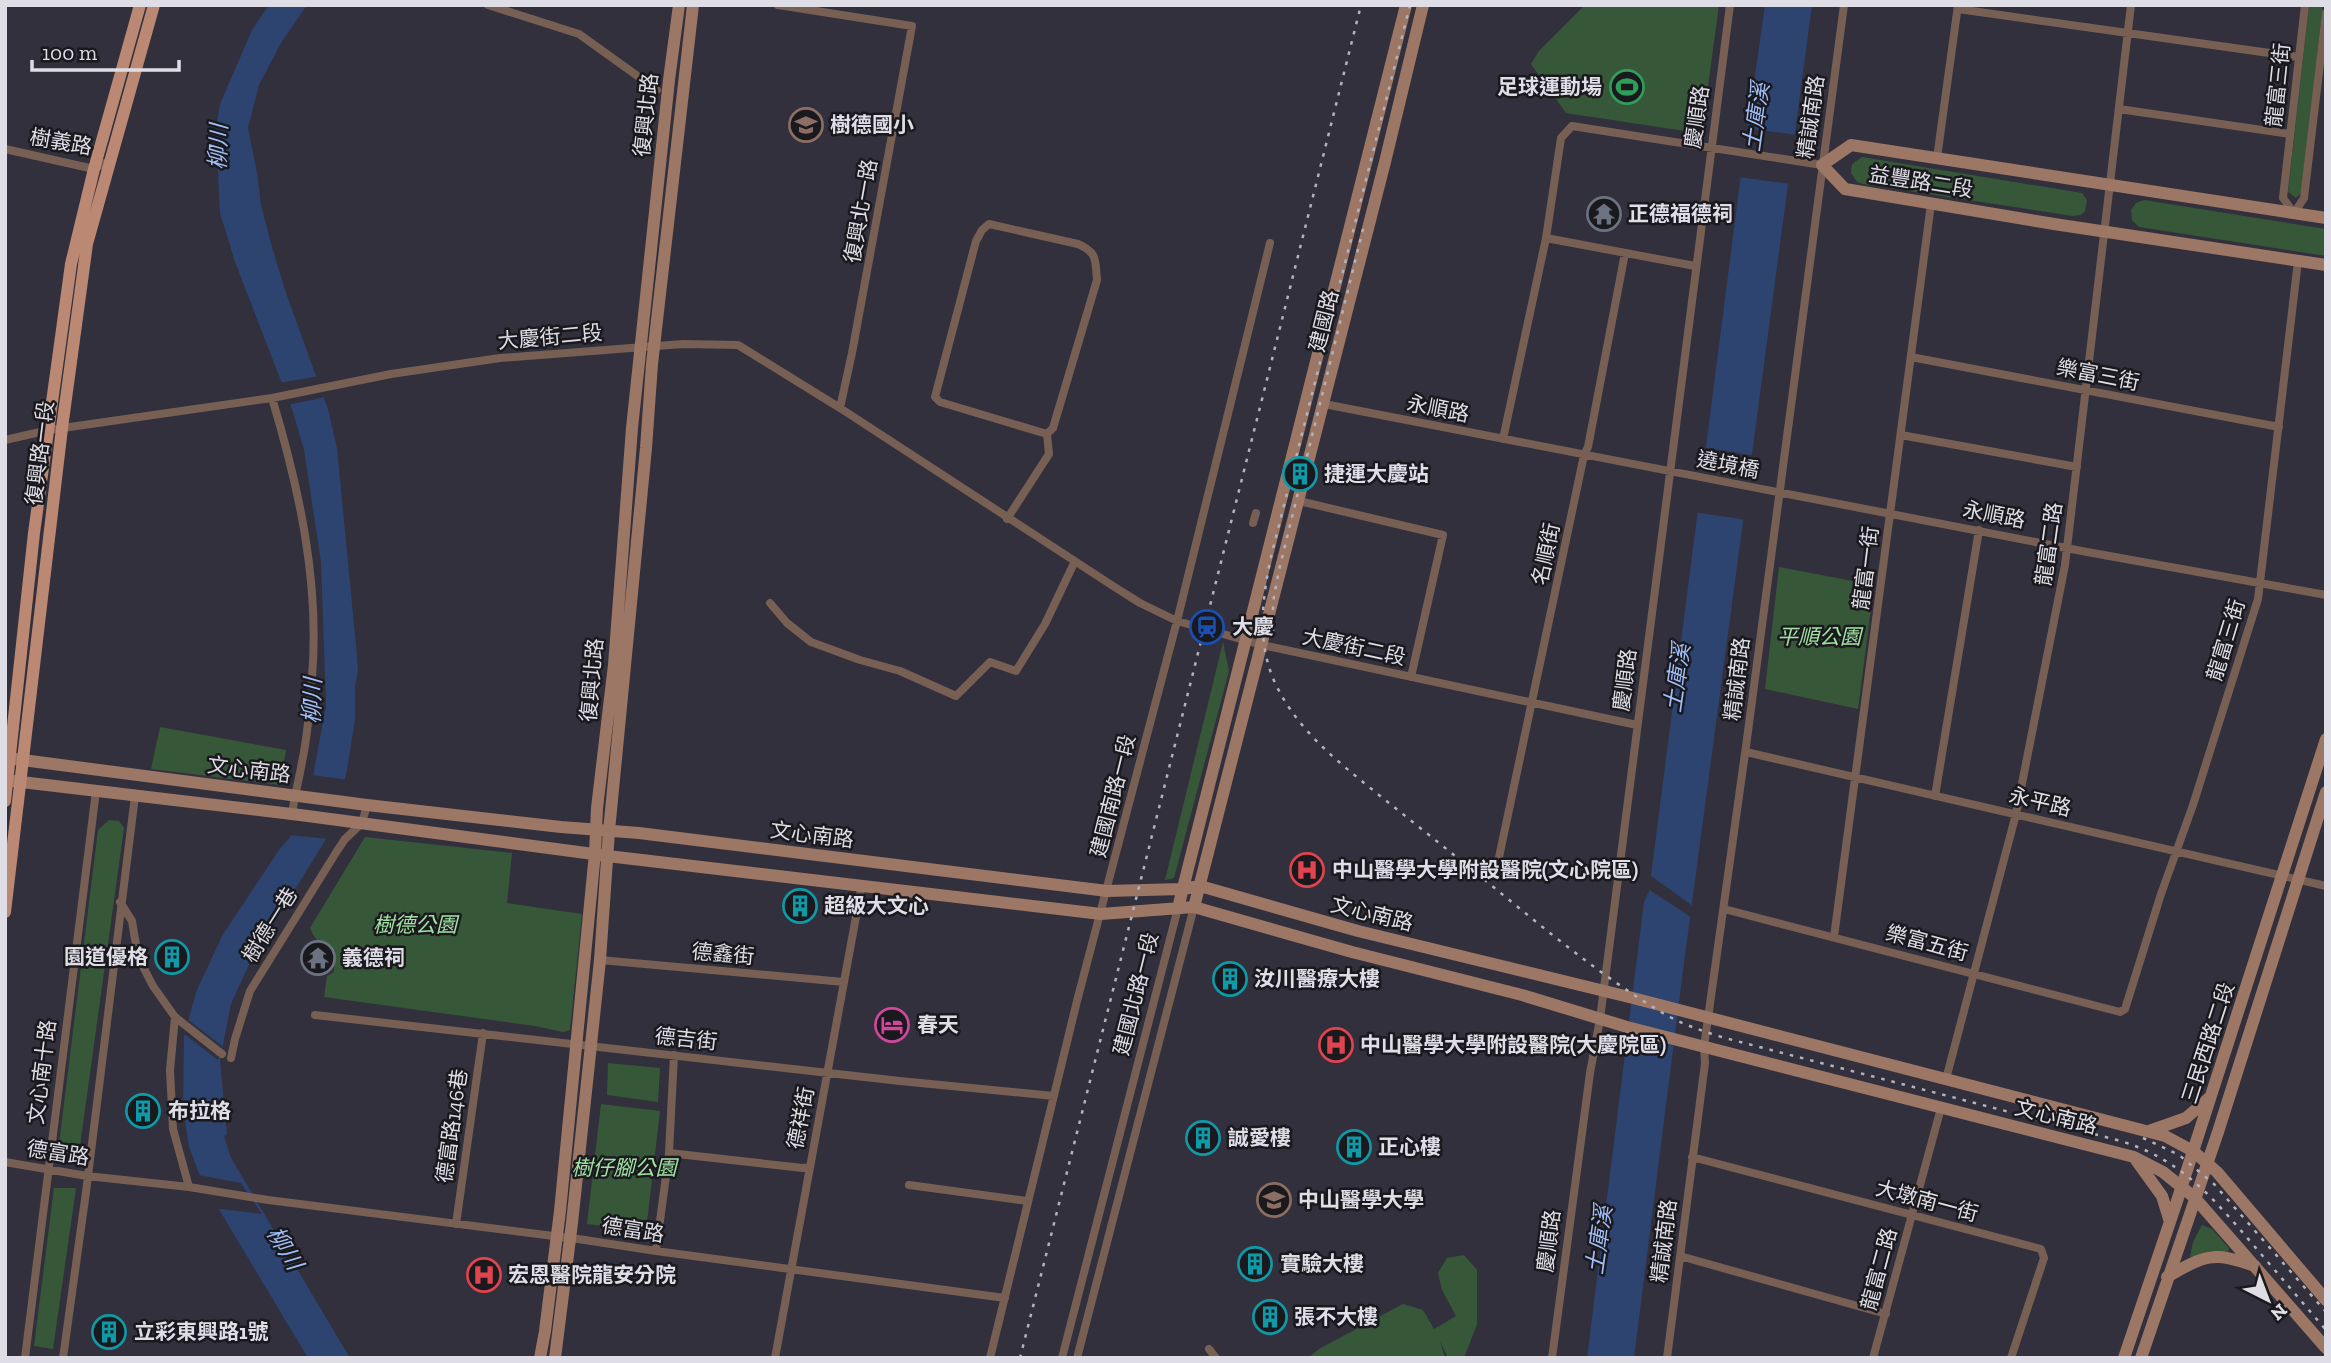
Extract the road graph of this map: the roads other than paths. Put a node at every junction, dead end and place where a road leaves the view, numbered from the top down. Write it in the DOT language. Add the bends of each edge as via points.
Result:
graph roads {
  1 [pos="139,5"];
  2 [pos="154,5"];
  3 [pos="488,5"];
  4 [pos="678,5"];
  5 [pos="693,5"];
  6 [pos="778,5"];
  7 [pos="1406,5"];
  8 [pos="1423,5"];
  9 [pos="1730,5"];
  10 [pos="1844,5"];
  11 [pos="2130,5"];
  12 [pos="2305,5"];
  13 [pos="1958,7"];
  14 [pos="2326,13"];
  15 [pos="2127,33"];
  16 [pos="2298,57"];
  17 [pos="657,90"];
  18 [pos="2119,109"];
  19 [pos="2290,135"];
  20 [pos="1711,146"];
  21 [pos="5,149"];
  22 [pos="1937,158"];
  23 [pos="109,161"];
  24 [pos="1822,164"];
  25 [pos="94,169"];
  26 [pos="2111,185"];
  27 [pos="1931,204"];
  28 [pos="2294,213"];
  29 [pos="2326,218"];
  30 [pos="2106,231"];
  31 [pos="1546,238"];
  32 [pos="1270,243"];
  33 [pos="1625,253"];
  34 [pos="2298,261"];
  35 [pos="2326,265"];
  36 [pos="1695,266"];
  37 [pos="648,348"];
  38 [pos="1911,357"];
  39 [pos="2087,390"];
  40 [pos="274,397"];
  41 [pos="1324,404"];
  42 [pos="840,408"];
  43 [pos="2278,427"];
  44 [pos="55,429"];
  45 [pos="1047,434"];
  46 [pos="1901,435"];
  47 [pos="1503,439"];
  48 [pos="5,440"];
  49 [pos="1584,455"];
  50 [pos="2077,467"];
  51 [pos="1670,471"];
  52 [pos="1779,492"];
  53 [pos="1299,500"];
  54 [pos="1256,513"];
  55 [pos="1891,513"];
  56 [pos="1007,519"];
  57 [pos="1253,523"];
  58 [pos="1979,530"];
  59 [pos="2067,547"];
  60 [pos="1075,561"];
  61 [pos="2258,582"];
  62 [pos="2326,595"];
  63 [pos="771,603"];
  64 [pos="1177,621"];
  65 [pos="1246,640"];
  66 [pos="1262,645"];
  67 [pos="1411,677"];
  68 [pos="1533,702"];
  69 [pos="1637,725"];
  70 [pos="2326,739"];
  71 [pos="1746,752"];
  72 [pos="8,758"];
  73 [pos="24,761"];
  74 [pos="1855,778"];
  75 [pos="6,780"];
  76 [pos="21,782"];
  77 [pos="96,791"];
  78 [pos="2326,792"];
  79 [pos="300,795"];
  80 [pos="135,796"];
  81 [pos="1934,796"];
  82 [pos="5,801"];
  83 [pos="367,805"];
  84 [pos="2016,814"];
  85 [pos="296,815"];
  86 [pos="362,823"];
  87 [pos="602,830"];
  88 [pos="2177,851"];
  89 [pos="601,854"];
  90 [pos="1498,862"];
  91 [pos="2283,876"];
  92 [pos="2298,880"];
  93 [pos="862,884"];
  94 [pos="1200,886"];
  95 [pos="2326,886"];
  96 [pos="1183,889"];
  97 [pos="1107,891"];
  98 [pos="120,902"];
  99 [pos="1195,907"];
  100 [pos="1178,908"];
  101 [pos="1724,909"];
  102 [pos="5,912"];
  103 [pos="1101,914"];
  104 [pos="1834,937"];
  105 [pos="600,960"];
  106 [pos="1975,973"];
  107 [pos="844,982"];
  108 [pos="1603,992"];
  109 [pos="2120,1012"];
  110 [pos="315,1015"];
  111 [pos="1708,1018"];
  112 [pos="1600,1019"];
  113 [pos="178,1020"];
  114 [pos="483,1033"];
  115 [pos="576,1044"];
  116 [pos="590,1046"];
  117 [pos="1704,1047"];
  118 [pos="222,1054"];
  119 [pos="674,1055"];
  120 [pos="231,1058"];
  121 [pos="827,1073"];
  122 [pos="1946,1079"];
  123 [pos="2211,1095"];
  124 [pos="1054,1096"];
  125 [pos="1941,1108"];
  126 [pos="2148,1131"];
  127 [pos="2193,1151"];
  128 [pos="669,1153"];
  129 [pos="1692,1157"];
  130 [pos="2134,1157"];
  131 [pos="5,1163"];
  132 [pos="2207,1163"];
  133 [pos="810,1167"];
  134 [pos="48,1169"];
  135 [pos="87,1176"];
  136 [pos="909,1185"];
  137 [pos="2182,1186"];
  138 [pos="189,1187"];
  139 [pos="2194,1197"];
  140 [pos="1027,1201"];
  141 [pos="1912,1215"];
  142 [pos="2169,1222"];
  143 [pos="456,1224"];
  144 [pos="564,1237"];
  145 [pos="656,1251"];
  146 [pos="1680,1256"];
  147 [pos="2257,1266"];
  148 [pos="792,1268"];
  149 [pos="2167,1277"];
  150 [pos="1005,1298"];
  151 [pos="2326,1300"];
  152 [pos="1886,1314"];
  153 [pos="2326,1348"];
  154 [pos="1209,1349"];
  155 [pos="25,1358"];
  156 [pos="63,1358"];
  157 [pos="540,1358"];
  158 [pos="555,1358"];
  159 [pos="775,1358"];
  160 [pos="990,1358"];
  161 [pos="1062,1358"];
  162 [pos="1077,1358"];
  163 [pos="1216,1358"];
  164 [pos="1552,1358"];
  165 [pos="1667,1358"];
  166 [pos="1874,1358"];
  167 [pos="2011,1358"];
  168 [pos="2124,1358"];
  169 [pos="2141,1358"];
  1 -- 25 [label="main road, 復興路一段"];
  2 -- 23 [label="main road, 復興路一段"];
  3 -- 17 [label="street" via="579,34"];
  4 -- 37 [label="main road, 復興北路"];
  5 -- 37 [label="main road, 復興北路"];
  6 -- 42 [label="street, 復興北一路" via="912,26"];
  7 -- 65 [label="main road, 建國路"];
  8 -- 41 [label="main road, 建國路"];
  9 -- 20 [label="street, 慶順路"];
  10 -- 24 [label="street, 精誠南路"];
  11 -- 15 [label="street, 龍富二路"];
  12 -- 16 [label="street, 龍富三街"];
  13 -- 15 [label="street"];
  13 -- 22 [label="street"];
  14 -- 28 [label="street, 龍富三街" via="2304,198"];
  15 -- 16 [label="street"];
  15 -- 18 [label="street, 龍富二路"];
  16 -- 19 [label="street, 龍富三街"];
  18 -- 19 [label="street"];
  18 -- 26 [label="street, 龍富二路"];
  19 -- 28 [label="street, 龍富三街" via="2283,198"];
  20 -- 24 [label="street"];
  20 -- 31 [label="street" via="1572,126 1561,138"];
  20 -- 36 [label="street, 慶順路"];
  21 -- 25 [label="street, 樹義路"];
  22 -- 24 [label="main road, 益豐路二段" via="1851,145"];
  22 -- 26 [label="main road, 益豐路二段"];
  23 -- 25 [label="street, 樹義路"];
  23 -- 44 [label="main road, 復興路一段" via="87,244"];
  24 -- 27 [label="main road, 益豐路二段" via="1844,189"];
  24 -- 52 [label="street, 精誠南路"];
  25 -- 44 [label="main road, 復興路一段" via="71,264"];
  26 -- 28 [label="main road, 益豐路二段"];
  26 -- 30 [label="street, 龍富二路"];
  27 -- 30 [label="main road, 益豐路二段"];
  27 -- 38 [label="street, 龍富一街"];
  28 -- 29 [label="main road, 益豐路二段"];
  30 -- 34 [label="main road, 益豐路二段"];
  30 -- 39 [label="street, 龍富二路"];
  31 -- 33 [label="street"];
  31 -- 47 [label="street"];
  32 -- 64 [label="street, 建國南路一段"];
  33 -- 36 [label="street"];
  33 -- 49 [label="street, 名順街"];
  34 -- 35 [label="main road, 益豐路二段"];
  34 -- 43 [label="street, 龍富三街"];
  36 -- 51 [label="street, 慶順路"];
  37 -- 40 [label="street, 大慶街二段" via="500,358"];
  37 -- 42 [label="street, 大慶街二段" via="738,345"];
  37 -- 87 [label="main road, 復興北路" via="632,428"];
  38 -- 39 [label="street, 樂富三街"];
  38 -- 46 [label="street, 龍富一街"];
  39 -- 43 [label="street, 樂富三街"];
  39 -- 50 [label="street, 龍富二路"];
  40 -- 44 [label="street, 大慶街二段"];
  40 -- 79 [label="street" via="311,578 313,675"];
  41 -- 47 [label="street, 永順路"];
  41 -- 53 [label="main road, 建國路"];
  42 -- 56 [label="street, 大慶街二段"];
  43 -- 61 [label="street, 龍富三街"];
  44 -- 48 [label="street, 大慶街二段"];
  44 -- 72 [label="main road, 復興路一段" via="34,533"];
  44 -- 73 [label="main road, 復興路一段"];
  45 -- 45 [label="street" via="935,397 976,242 989,224 1078,244 1095,257 1097,280 1053,428"];
  45 -- 56 [label="street" via="1049,453"];
  46 -- 50 [label="street"];
  46 -- 55 [label="street, 龍富一街"];
  47 -- 49 [label="street, 永順路"];
  49 -- 51 [label="street, 永順路"];
  49 -- 68 [label="street, 名順街"];
  50 -- 59 [label="street, 龍富二路"];
  51 -- 52 [label="street, 遶境橋"];
  51 -- 69 [label="street, 慶順路"];
  52 -- 55 [label="street, 永順路"];
  52 -- 71 [label="street, 精誠南路"];
  53 -- 66 [label="main road, 建國路"];
  53 -- 67 [label="street" via="1443,535"];
  54 -- 57 [label="street"];
  55 -- 58 [label="street, 永順路"];
  55 -- 74 [label="street, 龍富一街"];
  56 -- 60 [label="street, 大慶街二段"];
  58 -- 59 [label="street, 永順路"];
  58 -- 81 [label="street"];
  59 -- 61 [label="street, 永順路"];
  59 -- 84 [label="street, 龍富二路"];
  60 -- 63 [label="street" via="1016,671 990,662 956,696 900,671 811,642"];
  60 -- 64 [label="street, 大慶街二段"];
  61 -- 62 [label="street, 永順路"];
  61 -- 88 [label="street, 龍富三街" via="2258,600"];
  64 -- 65 [label="street, 大慶街二段"];
  64 -- 97 [label="street, 建國南路一段"];
  65 -- 66 [label="street, 大慶街二段"];
  65 -- 96 [label="main road, 建國北路一段"];
  66 -- 67 [label="street, 大慶街二段"];
  66 -- 94 [label="main road, 建國北路一段"];
  67 -- 68 [label="street, 大慶街二段"];
  68 -- 69 [label="street, 大慶街二段"];
  68 -- 90 [label="street, 名順街"];
  69 -- 108 [label="street, 慶順路"];
  70 -- 91 [label="main road, 三民西路二段"];
  71 -- 74 [label="street, 永平路"];
  71 -- 101 [label="street, 精誠南路"];
  72 -- 73 [label="main road, 文心南路"];
  72 -- 75 [label="main road, 復興路一段"];
  73 -- 76 [label="main road, 復興路一段"];
  73 -- 79 [label="main road, 文心南路"];
  74 -- 81 [label="street, 永平路"];
  74 -- 104 [label="street, 龍富一街"];
  75 -- 76 [label="main road, 文心南路"];
  75 -- 82 [label="main road, 復興路一段"];
  76 -- 77 [label="main road, 文心南路"];
  76 -- 102 [label="main road, 復興路一段"];
  77 -- 80 [label="main road, 文心南路"];
  77 -- 134 [label="street, 文心南十路"];
  78 -- 92 [label="main road, 三民西路二段"];
  79 -- 83 [label="main road, 文心南路"];
  79 -- 85 [label="street"];
  80 -- 85 [label="main road, 文心南路"];
  80 -- 98 [label="street"];
  81 -- 84 [label="street, 永平路"];
  83 -- 86 [label="street"];
  83 -- 87 [label="main road, 文心南路"];
  84 -- 88 [label="street, 永平路"];
  84 -- 106 [label="street, 龍富二路"];
  85 -- 86 [label="main road, 文心南路"];
  86 -- 89 [label="main road, 文心南路"];
  86 -- 120 [label="street, 樹德一巷" via="345,839 250,991"];
  87 -- 89 [label="main road, 復興北路"];
  87 -- 97 [label="main road, 文心南路"];
  88 -- 91 [label="street, 永平路"];
  88 -- 109 [label="street, 龍富三街" via="2125,1009"];
  89 -- 93 [label="main road, 文心南路"];
  89 -- 105 [label="main road, 復興北路"];
  89 -- 115 [label="main road, 復興北路"];
  91 -- 92 [label="street, 永平路"];
  91 -- 123 [label="main road, 三民西路二段"];
  92 -- 95 [label="street, 永平路"];
  92 -- 132 [label="main road, 三民西路二段"];
  93 -- 103 [label="main road, 文心南路"];
  93 -- 107 [label="street, 德祥街"];
  94 -- 96 [label="main road, 文心南路"];
  94 -- 99 [label="main road, 建國北路一段"];
  94 -- 108 [label="main road, 文心南路"];
  96 -- 97 [label="main road, 文心南路"];
  96 -- 100 [label="main road, 建國北路一段"];
  97 -- 103 [label="street, 建國南路一段"];
  98 -- 113 [label="street" via="132,921 138,957"];
  98 -- 135 [label="street"];
  99 -- 100 [label="main road, 文心南路"];
  99 -- 112 [label="main road, 文心南路"];
  99 -- 162 [label="street, 建國北路一段"];
  100 -- 103 [label="main road, 文心南路"];
  100 -- 161 [label="street, 建國北路一段"];
  101 -- 104 [label="street, 樂富五街"];
  101 -- 111 [label="street, 精誠南路"];
  103 -- 124 [label="street, 建國南路一段"];
  104 -- 106 [label="street, 樂富五街"];
  105 -- 107 [label="street, 德鑫街"];
  105 -- 116 [label="main road, 復興北路"];
  106 -- 109 [label="street, 樂富五街"];
  106 -- 122 [label="street, 龍富二路"];
  107 -- 121 [label="street, 德祥街"];
  108 -- 111 [label="main road, 文心南路"];
  108 -- 112 [label="street, 慶順路"];
  110 -- 114 [label="street, 德吉街"];
  111 -- 117 [label="street, 精誠南路"];
  111 -- 122 [label="main road, 文心南路"];
  112 -- 117 [label="main road, 文心南路"];
  112 -- 164 [label="street, 慶順路"];
  113 -- 118 [label="street"];
  113 -- 138 [label="street" via="170,1070 173,1129"];
  114 -- 115 [label="street, 德吉街"];
  114 -- 143 [label="street, 德富路146巷"];
  115 -- 116 [label="street, 德吉街"];
  115 -- 144 [label="main road, 復興北路"];
  116 -- 119 [label="street, 德吉街"];
  116 -- 144 [label="main road, 復興北路"];
  117 -- 125 [label="main road, 文心南路"];
  117 -- 129 [label="street, 精誠南路"];
  119 -- 121 [label="street, 德吉街"];
  119 -- 128 [label="street"];
  121 -- 124 [label="street, 德吉街"];
  121 -- 133 [label="street, 德祥街"];
  122 -- 126 [label="main road, 文心南路"];
  123 -- 126 [label="main road" via="2186,1118"];
  123 -- 127 [label="main road, 三民西路二段"];
  124 -- 140 [label="street, 建國南路一段"];
  125 -- 130 [label="main road, 文心南路"];
  125 -- 141 [label="street, 龍富二路"];
  126 -- 127 [label="main road, 文心南路"];
  127 -- 132 [label="main road, 文心南路"];
  127 -- 137 [label="main road, 三民西路二段"];
  128 -- 133 [label="street"];
  128 -- 145 [label="street"];
  129 -- 141 [label="street, 大墩南一街"];
  129 -- 146 [label="street, 精誠南路"];
  130 -- 137 [label="main road, 文心南路"];
  130 -- 142 [label="main road" via="2162,1196"];
  131 -- 134 [label="street, 德富路"];
  132 -- 139 [label="main road, 三民西路二段"];
  132 -- 151 [label="main road, 文心南路"];
  133 -- 148 [label="street, 德祥街"];
  134 -- 135 [label="street, 德富路"];
  134 -- 155 [label="street, 文心南十路"];
  135 -- 138 [label="street, 德富路"];
  135 -- 156 [label="street"];
  136 -- 140 [label="street"];
  137 -- 139 [label="main road, 文心南路"];
  137 -- 142 [label="main road, 三民西路二段"];
  138 -- 143 [label="street, 德富路"];
  139 -- 147 [label="main road, 文心南路"];
  139 -- 149 [label="main road, 三民西路二段"];
  140 -- 150 [label="street, 建國南路一段"];
  141 -- 152 [label="street, 龍富二路"];
  141 -- 167 [label="street, 大墩南一街" via="2041,1249 2044,1258"];
  142 -- 168 [label="main road, 三民西路二段"];
  143 -- 144 [label="street, 德富路"];
  144 -- 145 [label="street, 德富路"];
  144 -- 157 [label="main road, 復興北路"];
  144 -- 158 [label="main road, 復興北路"];
  145 -- 148 [label="street, 德富路"];
  146 -- 152 [label="street"];
  146 -- 165 [label="street, 精誠南路"];
  147 -- 149 [label="main road" via="2215,1255"];
  147 -- 153 [label="main road, 文心南路"];
  148 -- 150 [label="street, 德富路"];
  148 -- 159 [label="street, 德祥街"];
  149 -- 169 [label="main road, 三民西路二段"];
  150 -- 160 [label="street, 建國南路一段"];
  152 -- 166 [label="street, 龍富二路"];
  154 -- 163 [label="street"];
}
